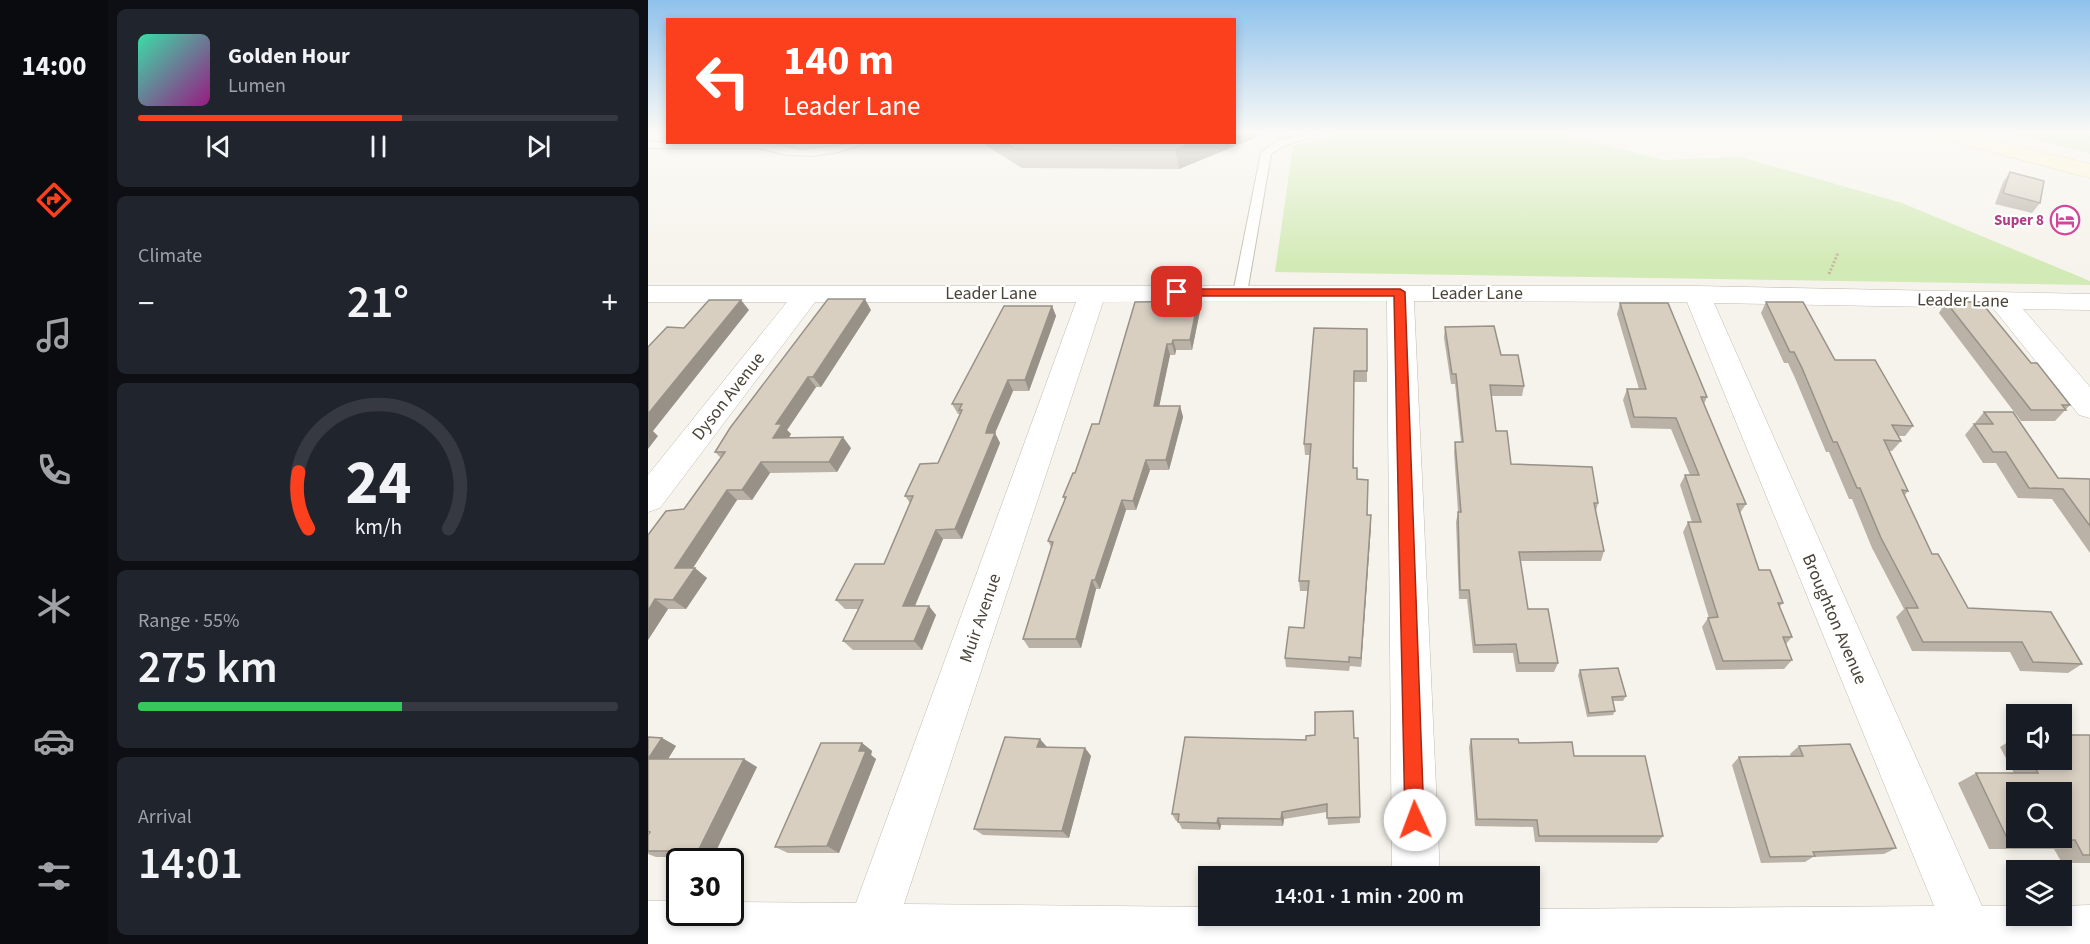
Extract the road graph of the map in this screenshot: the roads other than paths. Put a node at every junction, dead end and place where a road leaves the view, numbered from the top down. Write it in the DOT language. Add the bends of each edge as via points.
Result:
graph roads {
  1 [pos="1261,178"];
  2 [pos="1093,292"];
  3 [pos="1240,292"];
  4 [pos="1400,292"];
  5 [pos="648,294"];
  6 [pos="807,294"];
  7 [pos="1696,294"];
  8 [pos="2001,301"];
  9 [pos="2090,302"];
  10 [pos="2090,407"];
  11 [pos="648,499"];
  12 [pos="1416,866"];
  13 [pos="648,925"];
  14 [pos="2090,930"];
  15 [pos="1418,931"];
  16 [pos="869,937"];
  17 [pos="1971,937"];
  1 -- 3 [label="lane"];
  2 -- 3 [label="street, Leader Lane"];
  2 -- 6 [label="street, Leader Lane"];
  2 -- 16 [label="street, Muir Avenue"];
  3 -- 4 [label="street, Leader Lane"];
  4 -- 7 [label="street, Leader Lane"];
  4 -- 12 [label="street"];
  5 -- 6 [label="street, Leader Lane"];
  6 -- 11 [label="street, Dyson Avenue"];
  7 -- 8 [label="street, Leader Lane"];
  7 -- 17 [label="street, Broughton Avenue"];
  8 -- 9 [label="street, Leader Lane"];
  8 -- 10 [label="street"];
  13 -- 16 [label="street"];
  14 -- 17 [label="street"];
  15 -- 16 [label="street"];
  15 -- 17 [label="street"];
}
